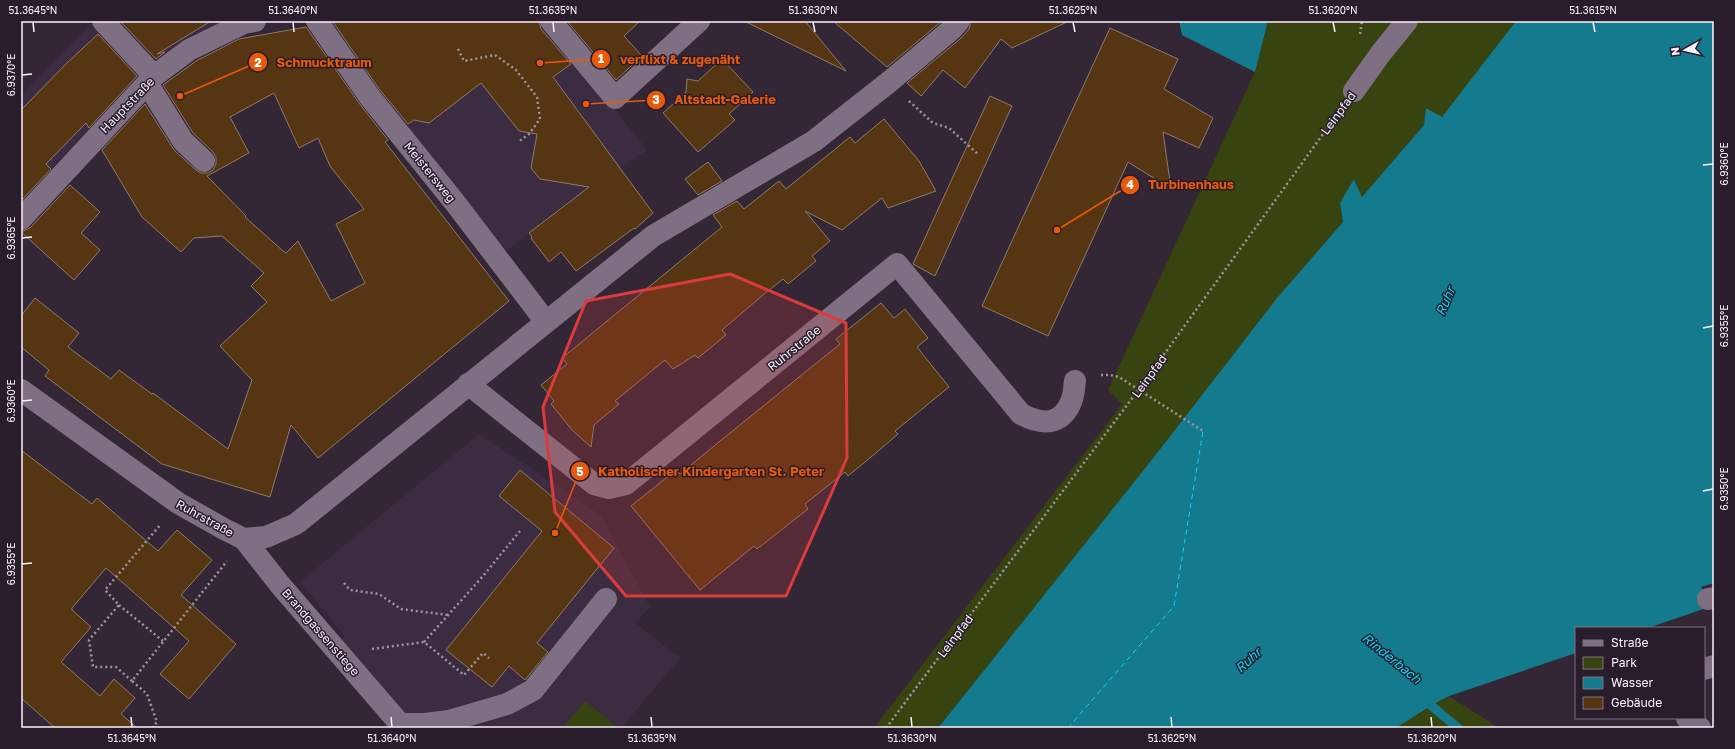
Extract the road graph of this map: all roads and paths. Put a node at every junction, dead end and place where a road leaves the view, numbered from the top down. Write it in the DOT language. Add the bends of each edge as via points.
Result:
graph roads {
  1 [pos="102,21"];
  2 [pos="255,21"];
  3 [pos="317,21"];
  4 [pos="551,21"];
  5 [pos="700,21"];
  6 [pos="959,21"];
  7 [pos="1407,21"];
  8 [pos="458,49"];
  9 [pos="150,79"];
  10 [pos="889,82"];
  11 [pos="1354,91"];
  12 [pos="518,142"];
  13 [pos="978,155"];
  14 [pos="204,161"];
  15 [pos="21,219"];
  16 [pos="546,322"];
  17 [pos="1075,380"];
  18 [pos="468,384"];
  19 [pos="1139,389"];
  20 [pos="21,390"];
  21 [pos="1203,431"];
  22 [pos="178,503"];
  23 [pos="520,531"];
  24 [pos="244,539"];
  25 [pos="344,583"];
  26 [pos="606,599"];
  27 [pos="120,605"];
  28 [pos="448,615"];
  29 [pos="162,641"];
  30 [pos="424,642"];
  31 [pos="370,650"];
  32 [pos="489,658"];
  33 [pos="132,681"];
  34 [pos="1688,719"];
  35 [pos="152,728"];
  36 [pos="886,728"];
  37 [pos="1700,728"];
  1 -- 9 [label="street"];
  2 -- 9 [label="street, Hauptstraße" via="244,23 189,50"];
  3 -- 16 [label="street, Meistersweg" via="370,96"];
  4 -- 5 [label="street" via="615,98"];
  6 -- 10 [label="street, Ruhrstraße" via="952,30"];
  7 -- 11 [label="street, Leinpfad"];
  8 -- 12 [label="path" via="464,61 495,55 516,70 537,97 540,119 529,134"];
  9 -- 14 [label="street" via="183,141"];
  9 -- 15 [label="street, Hauptstraße"];
  10 -- 13 [label="path" via="932,123 949,128"];
  10 -- 16 [label="street, Ruhrstraße" via="814,141 653,236"];
  11 -- 19 [label="path, Leinpfad"];
  16 -- 18 [label="street, Ruhrstraße"];
  17 -- 18 [label="street, Ruhrstraße" via="1071,401 1060,418 1047,422 1032,420 1021,414 897,264 626,484 609,488 594,484"];
  17 -- 19 [label="path" via="1110,375 1119,377"];
  18 -- 24 [label="street, Ruhrstraße" via="296,524 266,537"];
  19 -- 21 [label="path"];
  19 -- 36 [label="path, Leinpfad"];
  20 -- 22 [label="street, Ruhrstraße"];
  22 -- 24 [label="street, Ruhrstraße"];
  22 -- 27 [label="path" via="105,590"];
  23 -- 28 [label="path"];
  24 -- 26 [label="street, Brandgassenstiege" via="281,586 400,724 449,721 507,704 533,690"];
  24 -- 29 [label="path"];
  25 -- 28 [label="path" via="350,590 379,594 401,609"];
  27 -- 29 [label="path"];
  27 -- 33 [label="path" via="89,640 93,667 116,667"];
  28 -- 30 [label="path"];
  29 -- 33 [label="path"];
  30 -- 31 [label="path"];
  30 -- 32 [label="path" via="464,676 483,653"];
  33 -- 35 [label="path" via="147,694 157,722"];
  34 -- 37 [label="street"];
}
